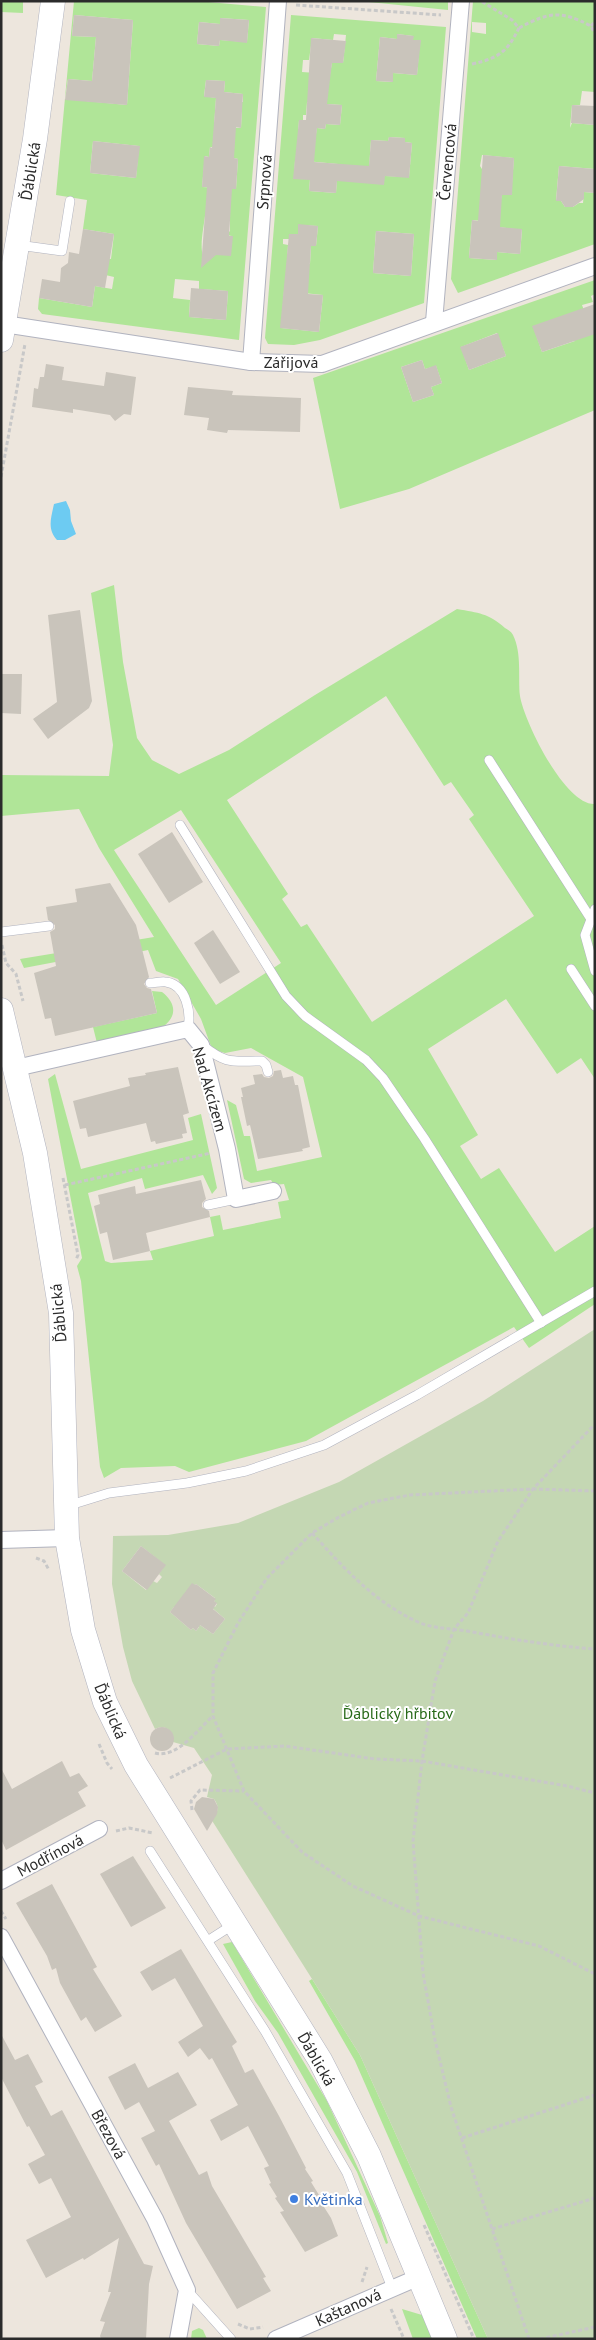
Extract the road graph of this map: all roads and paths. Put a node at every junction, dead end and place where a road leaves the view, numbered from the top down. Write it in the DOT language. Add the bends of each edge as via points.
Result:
graph roads {
  1 [pos="53,1"];
  2 [pos="481,1"];
  3 [pos="278,3"];
  4 [pos="460,9"];
  5 [pos="595,22"];
  6 [pos="591,26"];
  7 [pos="519,28"];
  8 [pos="595,34"];
  9 [pos="455,66"];
  10 [pos="70,202"];
  11 [pos="17,245"];
  12 [pos="595,266"];
  13 [pos="434,322"];
  14 [pos="28,328"];
  15 [pos="3,332"];
  16 [pos="251,362"];
  17 [pos="1,477"];
  18 [pos="489,760"];
  19 [pos="180,825"];
  20 [pos="595,908"];
  21 [pos="590,918"];
  22 [pos="49,926"];
  23 [pos="1,932"];
  24 [pos="1,943"];
  25 [pos="570,969"];
  26 [pos="595,970"];
  27 [pos="150,983"];
  28 [pos="591,992"];
  29 [pos="595,1006"];
  30 [pos="25,1009"];
  31 [pos="1,1010"];
  32 [pos="188,1029"];
  33 [pos="201,1045"];
  34 [pos="16,1068"];
  35 [pos="268,1072"];
  36 [pos="227,1150"];
  37 [pos="63,1175"];
  38 [pos="65,1184"];
  39 [pos="273,1191"];
  40 [pos="236,1199"];
  41 [pos="208,1205"];
  42 [pos="75,1262"];
  43 [pos="595,1291"];
  44 [pos="541,1323"];
  45 [pos="595,1424"];
  46 [pos="533,1489"];
  47 [pos="595,1490"];
  48 [pos="66,1506"];
  49 [pos="312,1534"];
  50 [pos="68,1538"];
  51 [pos="1,1540"];
  52 [pos="29,1554"];
  53 [pos="50,1571"];
  54 [pos="454,1629"];
  55 [pos="595,1650"];
  56 [pos="213,1716"];
  57 [pos="97,1739"];
  58 [pos="227,1749"];
  59 [pos="154,1759"];
  60 [pos="422,1761"];
  61 [pos="113,1770"];
  62 [pos="163,1773"];
  63 [pos="167,1780"];
  64 [pos="171,1787"];
  65 [pos="244,1791"];
  66 [pos="595,1793"];
  67 [pos="189,1815"];
  68 [pos="153,1825"];
  69 [pos="100,1829"];
  70 [pos="150,1851"];
  71 [pos="1,1881"];
  72 [pos="1,1911"];
  73 [pos="419,1916"];
  74 [pos="235,1924"];
  75 [pos="6,1932"];
  76 [pos="209,1940"];
  77 [pos="595,1974"];
  78 [pos="595,2095"];
  79 [pos="462,2138"];
  80 [pos="595,2198"];
  81 [pos="492,2228"];
  82 [pos="368,2259"];
  83 [pos="419,2277"];
  84 [pos="361,2284"];
  85 [pos="392,2288"];
  86 [pos="187,2290"];
  87 [pos="233,2322"];
  88 [pos="595,2327"];
  89 [pos="273,2332"];
  90 [pos="178,2339"];
  91 [pos="231,2339"];
  92 [pos="445,2339"];
  93 [pos="529,2339"];
  94 [pos="540,2339"];
  1 -- 11 [label="main road, Ďáblická"];
  2 -- 7 [label="path"];
  3 -- 4 [label="path"];
  3 -- 16 [label="street, Srpnová"];
  4 -- 9 [label="street, Červencová"];
  5 -- 6 [label="path"];
  6 -- 7 [label="path" via="564,14 547,15"];
  6 -- 8 [label="path"];
  7 -- 9 [label="path" via="511,43 497,57"];
  9 -- 13 [label="street, Červencová"];
  10 -- 11 [label="lane" via="62,252"];
  11 -- 15 [label="main road, Ďáblická"];
  12 -- 13 [label="street, Zářijová"];
  13 -- 16 [label="street, Zářijová" via="322,364"];
  14 -- 15 [label="street, Zářijová"];
  14 -- 16 [label="street, Zářijová"];
  14 -- 17 [label="path"];
  18 -- 21 [label="lane"];
  19 -- 44 [label="lane" via="286,996 305,1016 366,1060 383,1078"];
  20 -- 21 [label="lane"];
  21 -- 26 [label="lane" via="585,935"];
  22 -- 23 [label="lane"];
  24 -- 30 [label="path" via="6,963 16,974"];
  25 -- 28 [label="lane"];
  27 -- 32 [label="lane" via="167,982 178,987 190,1016"];
  28 -- 29 [label="lane"];
  31 -- 34 [label="main road, Ďáblická"];
  32 -- 33 [label="street, Nad Akcízem"];
  32 -- 34 [label="street, Nad Akcízem"];
  33 -- 35 [label="lane" via="217,1057 231,1062 262,1061"];
  33 -- 36 [label="street, Nad Akcízem"];
  34 -- 48 [label="main road, Ďáblická" via="35,1153 61,1313"];
  36 -- 38 [label="path"];
  36 -- 40 [label="street, Nad Akcízem"];
  37 -- 38 [label="path"];
  38 -- 42 [label="path" via="78,1255"];
  39 -- 40 [label="street"];
  40 -- 41 [label="lane"];
  43 -- 44 [label="lane"];
  44 -- 48 [label="lane" via="324,1445 246,1471 187,1484 109,1493"];
  45 -- 46 [label="path"];
  46 -- 47 [label="path"];
  46 -- 49 [label="path" via="410,1494 368,1503"];
  46 -- 54 [label="path" via="498,1540 468,1613"];
  48 -- 50 [label="main road, Ďáblická"];
  49 -- 54 [label="path" via="358,1583 395,1609 416,1621 437,1628"];
  49 -- 56 [label="path" via="267,1578 238,1623 213,1673"];
  50 -- 51 [label="street"];
  50 -- 74 [label="main road, Ďáblická" via="83,1630 104,1702 136,1764"];
  52 -- 53 [label="path" via="44,1561"];
  54 -- 55 [label="path" via="556,1647"];
  54 -- 60 [label="path" via="435,1681"];
  56 -- 58 [label="path"];
  56 -- 59 [label="path" via="174,1752 162,1755 150,1752"];
  57 -- 61 [label="path" via="106,1763"];
  58 -- 60 [label="path" via="285,1746 375,1760"];
  58 -- 63 [label="path"];
  58 -- 65 [label="path"];
  60 -- 66 [label="path"];
  60 -- 73 [label="path" via="413,1840"];
  62 -- 63 [label="path"];
  63 -- 64 [label="path"];
  65 -- 67 [label="path" via="200,1790"];
  65 -- 73 [label="path" via="302,1852 353,1886"];
  68 -- 69 [label="path" via="158,1834 130,1828 108,1832"];
  69 -- 71 [label="street, Modřínová"];
  70 -- 76 [label="lane, Ďáblická"];
  72 -- 75 [label="path"];
  73 -- 77 [label="path" via="540,1946"];
  73 -- 79 [label="path" via="423,1973 435,2040"];
  74 -- 76 [label="lane"];
  74 -- 83 [label="main road, Ďáblická" via="320,2060 369,2156"];
  75 -- 86 [label="street, Březová" via="155,2219"];
  76 -- 85 [label="lane, Ďáblická" via="347,2173"];
  78 -- 79 [label="path"];
  79 -- 81 [label="path"];
  80 -- 81 [label="path"];
  81 -- 93 [label="path"];
  82 -- 84 [label="path"];
  83 -- 85 [label="street, Kaštanová"];
  83 -- 92 [label="main road, Ďáblická"];
  85 -- 89 [label="street, Kaštanová"];
  86 -- 90 [label="street"];
  86 -- 91 [label="lane"];
  87 -- 89 [label="path" via="250,2329"];
  88 -- 94 [label="path"];
}
